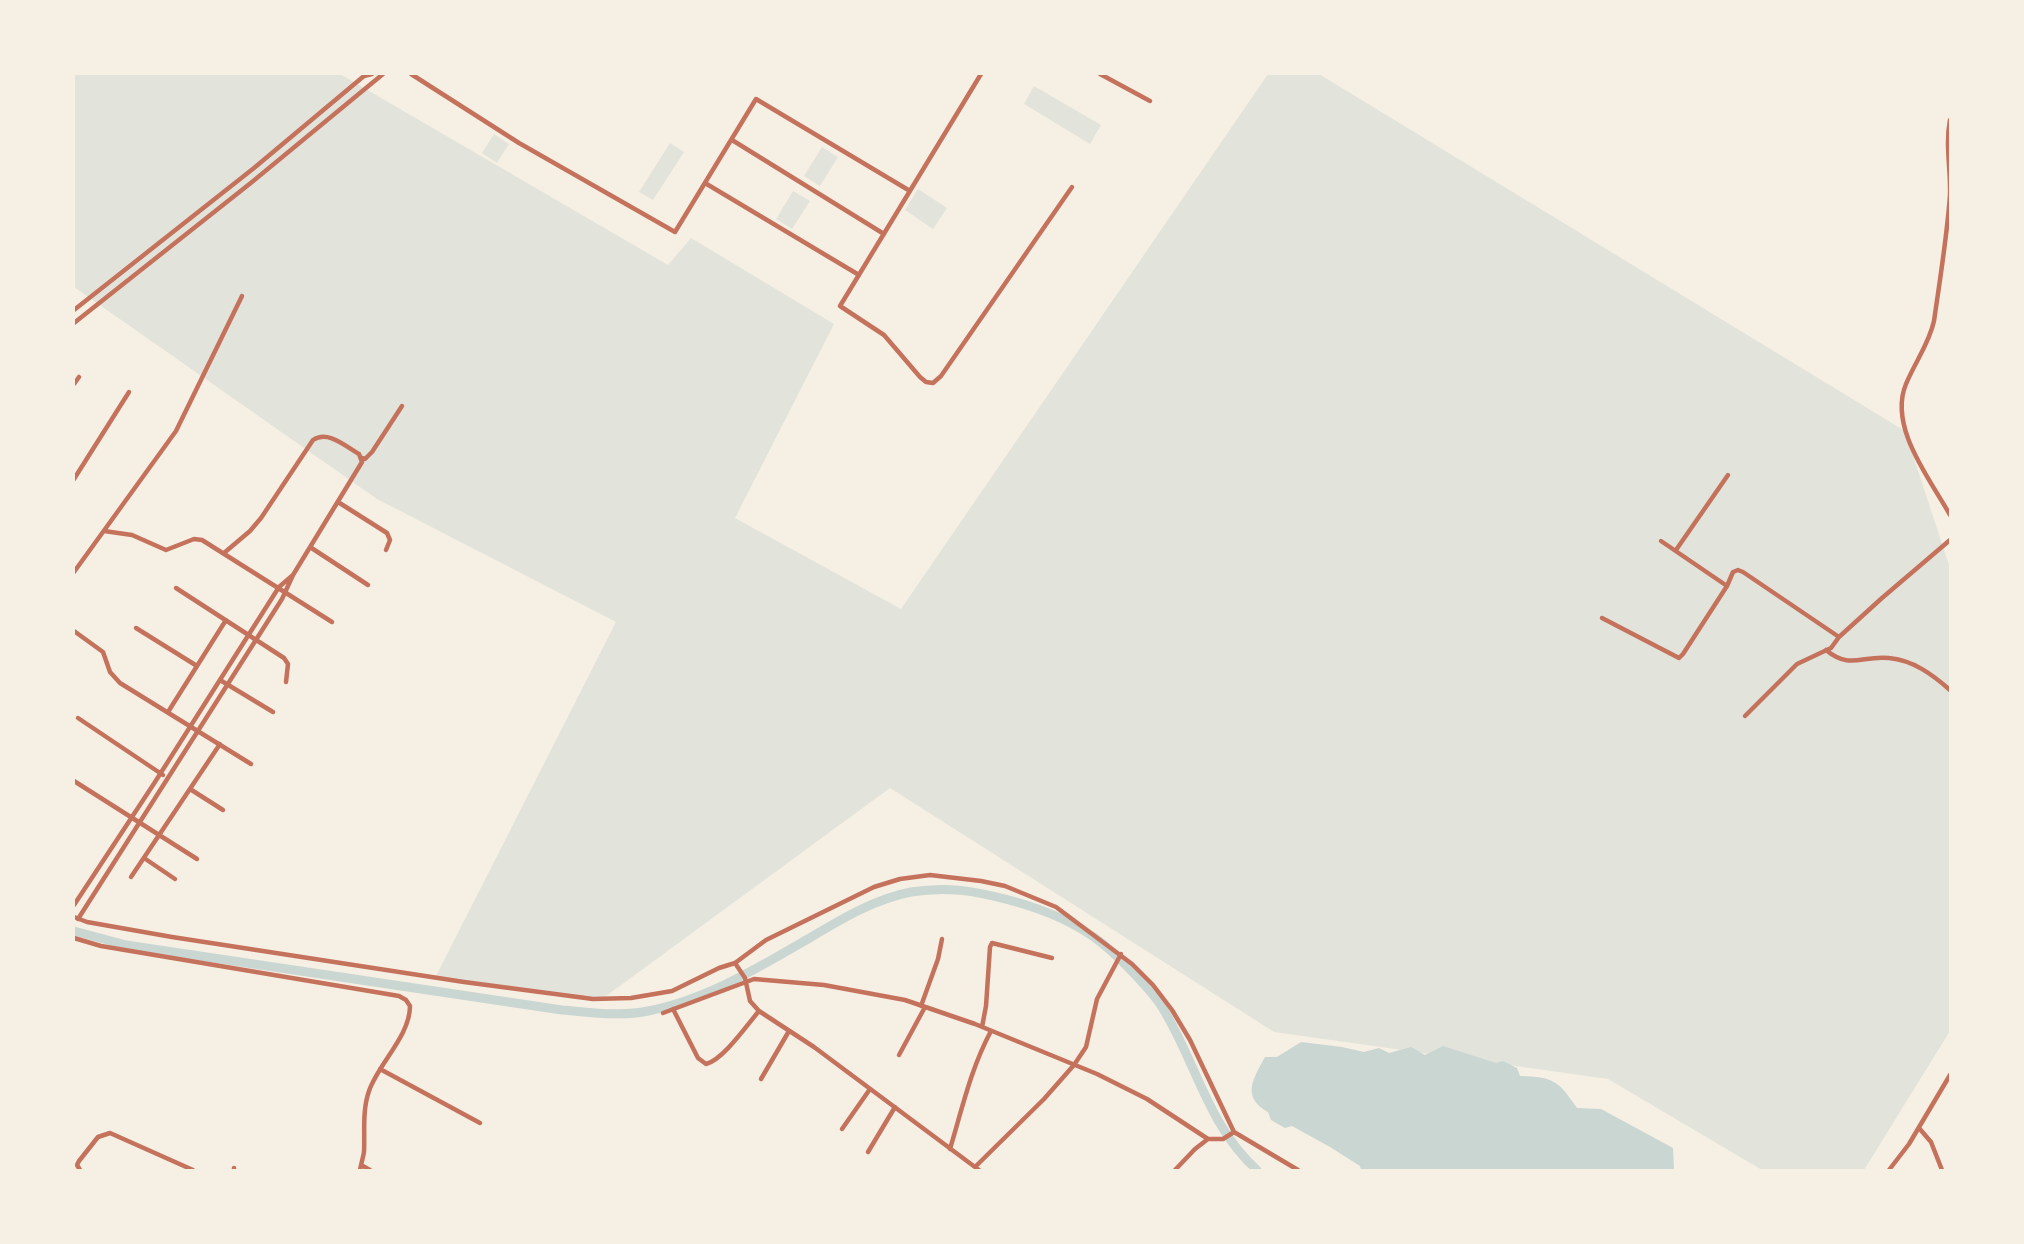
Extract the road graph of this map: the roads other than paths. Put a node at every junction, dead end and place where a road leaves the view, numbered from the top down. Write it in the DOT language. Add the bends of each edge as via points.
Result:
graph roads {
  1 [pos="372,74"];
  2 [pos="383,74"];
  3 [pos="411,74"];
  4 [pos="981,74"];
  5 [pos="1100,74"];
  6 [pos="1150,101"];
  7 [pos="1950,120"];
  8 [pos="1949,130"];
  9 [pos="732,140"];
  10 [pos="705,183"];
  11 [pos="1072,187"];
  12 [pos="910,190"];
  13 [pos="884,234"];
  14 [pos="859,275"];
  15 [pos="242,296"];
  16 [pos="74,310"];
  17 [pos="74,323"];
  18 [pos="79,376"];
  19 [pos="74,384"];
  20 [pos="129,392"];
  21 [pos="402,406"];
  22 [pos="362,458"];
  23 [pos="1728,475"];
  24 [pos="74,479"];
  25 [pos="338,502"];
  26 [pos="1950,514"];
  27 [pos="104,531"];
  28 [pos="1950,540"];
  29 [pos="1661,541"];
  30 [pos="310,548"];
  31 [pos="386,550"];
  32 [pos="1676,550"];
  33 [pos="224,554"];
  34 [pos="74,572"];
  35 [pos="293,575"];
  36 [pos="368,585"];
  37 [pos="1727,586"];
  38 [pos="279,587"];
  39 [pos="176,588"];
  40 [pos="286,592"];
  41 [pos="1602,618"];
  42 [pos="226,620"];
  43 [pos="332,621"];
  44 [pos="136,628"];
  45 [pos="74,631"];
  46 [pos="248,635"];
  47 [pos="1839,637"];
  48 [pos="256,640"];
  49 [pos="1826,650"];
  50 [pos="197,666"];
  51 [pos="220,680"];
  52 [pos="286,682"];
  53 [pos="228,685"];
  54 [pos="1950,690"];
  55 [pos="168,712"];
  56 [pos="273,712"];
  57 [pos="1744,716"];
  58 [pos="78,718"];
  59 [pos="190,726"];
  60 [pos="199,731"];
  61 [pos="220,744"];
  62 [pos="251,764"];
  63 [pos="161,773"];
  64 [pos="167,778"];
  65 [pos="74,781"];
  66 [pos="190,789"];
  67 [pos="223,810"];
  68 [pos="132,818"];
  69 [pos="138,823"];
  70 [pos="159,836"];
  71 [pos="144,858"];
  72 [pos="197,859"];
  73 [pos="131,877"];
  74 [pos="175,879"];
  75 [pos="74,905"];
  76 [pos="76,918"];
  77 [pos="74,938"];
  78 [pos="942,939"];
  79 [pos="1120,956"];
  80 [pos="1052,958"];
  81 [pos="735,963"];
  82 [pos="745,980"];
  83 [pos="923,1006"];
  84 [pos="672,1009"];
  85 [pos="759,1011"];
  86 [pos="663,1013"];
  87 [pos="982,1027"];
  88 [pos="789,1031"];
  89 [pos="991,1031"];
  90 [pos="899,1055"];
  91 [pos="1074,1065"];
  92 [pos="380,1069"];
  93 [pos="1950,1075"];
  94 [pos="761,1079"];
  95 [pos="870,1089"];
  96 [pos="895,1107"];
  97 [pos="480,1123"];
  98 [pos="1919,1128"];
  99 [pos="842,1129"];
  100 [pos="1232,1134"];
  101 [pos="1208,1138"];
  102 [pos="950,1149"];
  103 [pos="868,1152"];
  104 [pos="361,1168"];
  105 [pos="977,1169"];
  106 [pos="78,1170"];
  107 [pos="193,1170"];
  108 [pos="370,1170"];
  109 [pos="1175,1170"];
  110 [pos="1298,1170"];
  111 [pos="1889,1170"];
  112 [pos="1942,1170"];
  1 -- 16 [label="street" via="364,76"];
  2 -- 17 [label="street"];
  3 -- 10 [label="street" via="519,143 675,232"];
  4 -- 12 [label="street"];
  5 -- 6 [label="street"];
  7 -- 8 [label="street"];
  8 -- 26 [label="street" via="1950,192 1934,321 1905,386 1901,406 1907,438"];
  9 -- 10 [label="street"];
  9 -- 12 [label="street" via="756,99"];
  9 -- 13 [label="street"];
  10 -- 14 [label="street"];
  11 -- 14 [label="street" via="933,383 920,377 884,335 840,306"];
  12 -- 13 [label="street"];
  13 -- 14 [label="street"];
  15 -- 27 [label="street" via="176,431"];
  18 -- 19 [label="street"];
  20 -- 24 [label="street"];
  21 -- 22 [label="street" via="372,452"];
  22 -- 25 [label="street"];
  22 -- 33 [label="street" via="320,435 261,518"];
  23 -- 32 [label="street"];
  25 -- 30 [label="street"];
  25 -- 31 [label="street" via="387,533 390,536"];
  27 -- 33 [label="street" via="132,535 166,550 194,539 202,540"];
  27 -- 34 [label="street"];
  28 -- 47 [label="street"];
  29 -- 32 [label="street"];
  30 -- 35 [label="street"];
  30 -- 36 [label="street"];
  32 -- 37 [label="street"];
  33 -- 38 [label="street"];
  35 -- 38 [label="street"];
  35 -- 40 [label="street"];
  37 -- 41 [label="street" via="1679,658"];
  37 -- 47 [label="street" via="1733,572 1743,572"];
  38 -- 40 [label="street"];
  38 -- 46 [label="street"];
  39 -- 42 [label="street"];
  40 -- 43 [label="street"];
  40 -- 48 [label="street"];
  42 -- 46 [label="street"];
  42 -- 50 [label="street"];
  44 -- 50 [label="street"];
  45 -- 55 [label="street" via="100,648 110,672 120,682"];
  46 -- 48 [label="street"];
  46 -- 51 [label="street"];
  47 -- 49 [label="street"];
  48 -- 52 [label="street" via="284,658 288,664"];
  48 -- 53 [label="street"];
  49 -- 54 [label="street" via="1848,662 1902,660"];
  49 -- 57 [label="street" via="1797,664"];
  50 -- 55 [label="street"];
  51 -- 53 [label="street"];
  51 -- 59 [label="street"];
  53 -- 56 [label="street"];
  53 -- 60 [label="street"];
  55 -- 59 [label="street"];
  58 -- 63 [label="street"];
  59 -- 60 [label="street"];
  59 -- 63 [label="street"];
  60 -- 61 [label="street"];
  60 -- 64 [label="street"];
  61 -- 62 [label="street"];
  61 -- 66 [label="street"];
  63 -- 64 [label="street"];
  63 -- 68 [label="street"];
  64 -- 69 [label="street"];
  65 -- 68 [label="street"];
  66 -- 67 [label="street"];
  66 -- 70 [label="street"];
  68 -- 69 [label="street"];
  68 -- 75 [label="street"];
  69 -- 70 [label="street"];
  69 -- 76 [label="street"];
  70 -- 71 [label="street"];
  70 -- 72 [label="street"];
  71 -- 73 [label="street"];
  71 -- 74 [label="street"];
  76 -- 81 [label="street" via="172,937 593,999 672,991"];
  77 -- 92 [label="street" via="101,946 399,996 410,1006 407,1021"];
  78 -- 83 [label="street"];
  79 -- 81 [label="street" via="1056,907 1005,886 930,875 874,887 766,940"];
  79 -- 91 [label="street" via="1097,999 1086,1047"];
  79 -- 100 [label="street" via="1153,985 1173,1010"];
  80 -- 87 [label="street" via="992,943"];
  81 -- 82 [label="street"];
  82 -- 83 [label="street" via="824,985"];
  82 -- 84 [label="street"];
  82 -- 85 [label="street" via="750,1001"];
  83 -- 87 [label="street"];
  83 -- 90 [label="street"];
  84 -- 85 [label="street" via="698,1058 706,1064 728,1047"];
  84 -- 86 [label="street"];
  85 -- 88 [label="street"];
  87 -- 89 [label="street"];
  88 -- 94 [label="street"];
  88 -- 95 [label="street"];
  89 -- 91 [label="street"];
  89 -- 102 [label="street" via="972,1073"];
  91 -- 101 [label="street" via="1147,1099"];
  91 -- 105 [label="street"];
  92 -- 97 [label="street"];
  92 -- 104 [label="street" via="368,1094"];
  93 -- 98 [label="street"];
  95 -- 96 [label="street"];
  95 -- 99 [label="street"];
  96 -- 102 [label="street"];
  96 -- 103 [label="street"];
  98 -- 111 [label="street"];
  98 -- 112 [label="street" via="1931,1142"];
  100 -- 101 [label="street" via="1223,1139"];
  100 -- 110 [label="street"];
  101 -- 109 [label="street"];
  102 -- 105 [label="street"];
  104 -- 108 [label="street"];
  106 -- 107 [label="street" via="79,1161 98,1137 110,1133"];
}
